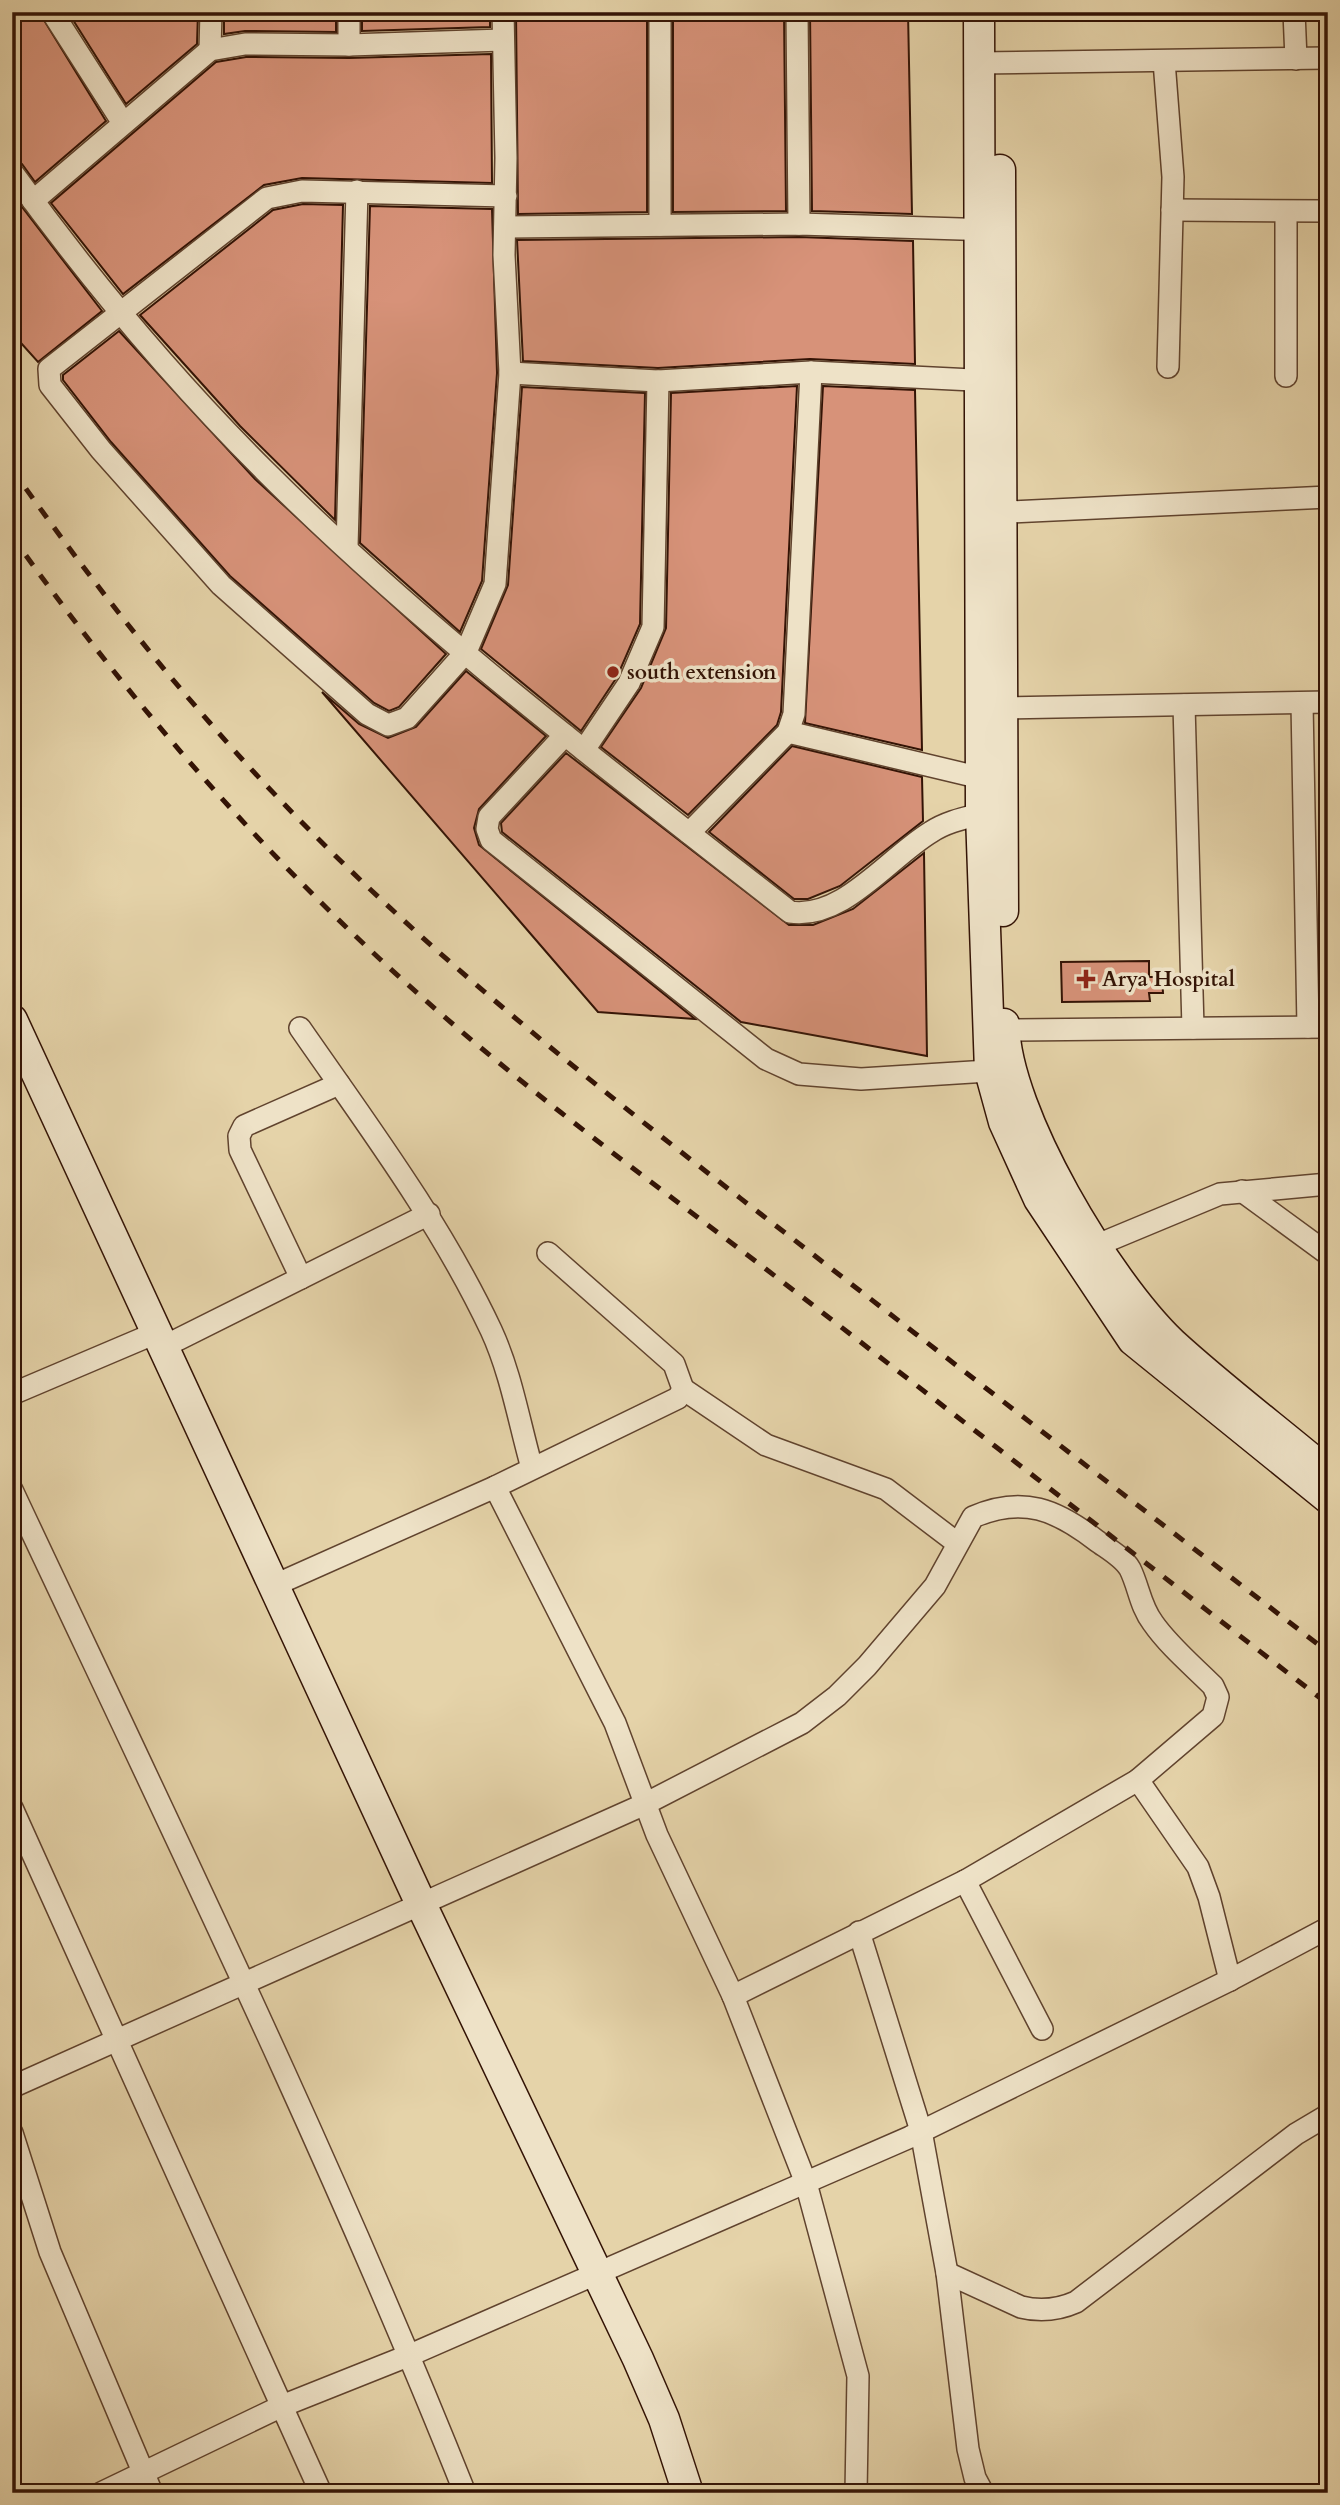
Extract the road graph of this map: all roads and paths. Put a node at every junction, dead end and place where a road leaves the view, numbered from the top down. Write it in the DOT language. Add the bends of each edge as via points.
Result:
graph roads {
  1 [pos="52,12"];
  2 [pos="211,12"];
  3 [pos="349,12"];
  4 [pos="503,12"];
  5 [pos="660,12"];
  6 [pos="797,12"];
  7 [pos="979,12"];
  8 [pos="998,12"];
  9 [pos="1294,12"];
  10 [pos="503,40"];
  11 [pos="349,45"];
  12 [pos="210,50"];
  13 [pos="1328,58"];
  14 [pos="1296,59"];
  15 [pos="1164,61"];
  16 [pos="988,62"];
  17 [pos="123,123"];
  18 [pos="12,172"];
  19 [pos="357,191"];
  20 [pos="506,196"];
  21 [pos="33,201"];
  22 [pos="1172,210"];
  23 [pos="1328,211"];
  24 [pos="1286,212"];
  25 [pos="799,224"];
  26 [pos="660,225"];
  27 [pos="505,227"];
  28 [pos="990,230"];
  29 [pos="120,311"];
  30 [pos="1168,367"];
  31 [pos="811,372"];
  32 [pos="510,373"];
  33 [pos="1286,376"];
  34 [pos="658,381"];
  35 [pos="988,381"];
  36 [pos="1328,497"];
  37 [pos="991,513"];
  38 [pos="346,547"];
  39 [pos="466,652"];
  40 [pos="1328,702"];
  41 [pos="1303,703"];
  42 [pos="1184,705"];
  43 [pos="1004,708"];
  44 [pos="788,732"];
  45 [pos="565,735"];
  46 [pos="584,750"];
  47 [pos="992,796"];
  48 [pos="689,833"];
  49 [pos="12,1020"];
  50 [pos="1318,1027"];
  51 [pos="300,1028"];
  52 [pos="1193,1028"];
  53 [pos="1004,1030"];
  54 [pos="1001,1070"];
  55 [pos="339,1084"];
  56 [pos="1328,1184"];
  57 [pos="1242,1191"];
  58 [pos="429,1214"];
  59 [pos="1085,1250"];
  60 [pos="548,1254"];
  61 [pos="1328,1254"];
  62 [pos="301,1278"];
  63 [pos="161,1339"];
  64 [pos="683,1389"];
  65 [pos="12,1394"];
  66 [pos="532,1468"];
  67 [pos="1328,1472"];
  68 [pos="495,1487"];
  69 [pos="12,1490"];
  70 [pos="1328,1498"];
  71 [pos="957,1543"];
  72 [pos="275,1585"];
  73 [pos="1138,1780"];
  74 [pos="645,1804"];
  75 [pos="12,1808"];
  76 [pos="965,1881"];
  77 [pos="421,1904"];
  78 [pos="1328,1928"];
  79 [pos="859,1932"];
  80 [pos="1230,1980"];
  81 [pos="243,1982"];
  82 [pos="733,1996"];
  83 [pos="1042,2029"];
  84 [pos="117,2038"];
  85 [pos="12,2087"];
  86 [pos="1328,2115"];
  87 [pos="921,2132"];
  88 [pos="12,2133"];
  89 [pos="806,2183"];
  90 [pos="597,2273"];
  91 [pos="947,2273"];
  92 [pos="410,2355"];
  93 [pos="282,2406"];
  94 [pos="141,2473"];
  95 [pos="102,2493"];
  96 [pos="152,2493"];
  97 [pos="321,2493"];
  98 [pos="466,2493"];
  99 [pos="688,2493"];
  100 [pos="856,2493"];
  101 [pos="983,2493"];
  1 -- 17 [label="street"];
  2 -- 12 [label="street"];
  3 -- 11 [label="street"];
  4 -- 10 [label="street"];
  5 -- 26 [label="street"];
  6 -- 25 [label="street"];
  7 -- 16 [label="street"];
  8 -- 16 [label="street"];
  9 -- 14 [label="street"];
  10 -- 11 [label="street"];
  10 -- 20 [label="street"];
  11 -- 12 [label="street" via="245,44"];
  12 -- 17 [label="street"];
  13 -- 14 [label="street"];
  14 -- 15 [label="street"];
  15 -- 16 [label="street"];
  15 -- 22 [label="street"];
  16 -- 28 [label="street"];
  17 -- 21 [label="street"];
  18 -- 21 [label="street"];
  19 -- 20 [label="street"];
  19 -- 29 [label="street" via="302,191 267,198"];
  19 -- 38 [label="street"];
  20 -- 27 [label="street"];
  21 -- 29 [label="street"];
  22 -- 24 [label="street"];
  22 -- 30 [label="street"];
  23 -- 24 [label="street"];
  24 -- 33 [label="street"];
  25 -- 26 [label="street"];
  25 -- 28 [label="street"];
  26 -- 27 [label="street"];
  27 -- 32 [label="street"];
  28 -- 35 [label="street"];
  29 -- 38 [label="street" via="262,469"];
  29 -- 39 [label="street" via="52,364 50,384 102,450 241,606 367,714 388,725 407,718"];
  31 -- 34 [label="street"];
  31 -- 35 [label="street"];
  31 -- 44 [label="street" via="797,696"];
  32 -- 34 [label="street"];
  32 -- 39 [label="street" via="495,584"];
  34 -- 46 [label="street" via="653,627 629,684"];
  35 -- 37 [label="street"];
  36 -- 37 [label="street"];
  37 -- 43 [label="street"];
  37 -- 47 [label="street"];
  38 -- 39 [label="street"];
  39 -- 45 [label="street"];
  40 -- 41 [label="street"];
  41 -- 42 [label="street"];
  41 -- 50 [label="street"];
  42 -- 43 [label="street"];
  42 -- 52 [label="street"];
  43 -- 47 [label="street"];
  44 -- 47 [label="street"];
  44 -- 48 [label="street"];
  45 -- 46 [label="street"];
  45 -- 54 [label="street" via="489,817 491,840 766,1059 799,1074 861,1079"];
  46 -- 48 [label="street"];
  47 -- 48 [label="street" via="929,832 843,899 805,915 790,912"];
  47 -- 53 [label="street"];
  47 -- 54 [label="street"];
  49 -- 63 [label="street"];
  50 -- 52 [label="street"];
  51 -- 55 [label="street"];
  52 -- 53 [label="street"];
  53 -- 54 [label="street"];
  54 -- 59 [label="street" via="1004,1122 1038,1199"];
  55 -- 58 [label="street"];
  55 -- 62 [label="street" via="244,1126 239,1136 240,1150"];
  56 -- 57 [label="street"];
  57 -- 59 [label="street" via="1196,1203"];
  57 -- 61 [label="street"];
  58 -- 62 [label="street"];
  58 -- 66 [label="street" via="500,1354"];
  59 -- 67 [label="street" via="1172,1343"];
  59 -- 70 [label="street" via="1133,1340"];
  60 -- 64 [label="street" via="674,1364"];
  62 -- 63 [label="street"];
  63 -- 65 [label="street"];
  63 -- 72 [label="street"];
  64 -- 66 [label="street" via="678,1398 651,1413"];
  64 -- 71 [label="street" via="766,1445 886,1489"];
  66 -- 68 [label="street"];
  68 -- 72 [label="street"];
  68 -- 74 [label="street" via="610,1712"];
  69 -- 81 [label="street"];
  71 -- 73 [label="street" via="973,1517 1000,1509 1041,1508 1070,1520 1129,1568 1154,1626 1213,1686 1218,1697 1206,1725"];
  71 -- 74 [label="street" via="934,1586 837,1696 802,1723"];
  72 -- 77 [label="street"];
  73 -- 76 [label="street"];
  73 -- 80 [label="street" via="1198,1867"];
  74 -- 77 [label="street"];
  74 -- 82 [label="street"];
  75 -- 84 [label="street"];
  76 -- 79 [label="street"];
  76 -- 83 [label="street"];
  77 -- 81 [label="street"];
  77 -- 90 [label="street"];
  78 -- 80 [label="street"];
  79 -- 82 [label="street"];
  79 -- 87 [label="street"];
  80 -- 87 [label="street"];
  81 -- 84 [label="street"];
  81 -- 92 [label="street"];
  82 -- 89 [label="street"];
  84 -- 85 [label="street"];
  84 -- 93 [label="street"];
  86 -- 91 [label="street" via="1064,2307 1021,2307"];
  87 -- 89 [label="street"];
  87 -- 91 [label="street"];
  88 -- 94 [label="street" via="50,2252"];
  89 -- 90 [label="street"];
  89 -- 100 [label="street" via="858,2376"];
  90 -- 92 [label="street"];
  90 -- 99 [label="street" via="664,2419"];
  91 -- 101 [label="street" via="968,2449"];
  92 -- 93 [label="street"];
  92 -- 98 [label="street"];
  93 -- 94 [label="street"];
  93 -- 97 [label="street"];
  94 -- 95 [label="street"];
  94 -- 96 [label="street"];
}
